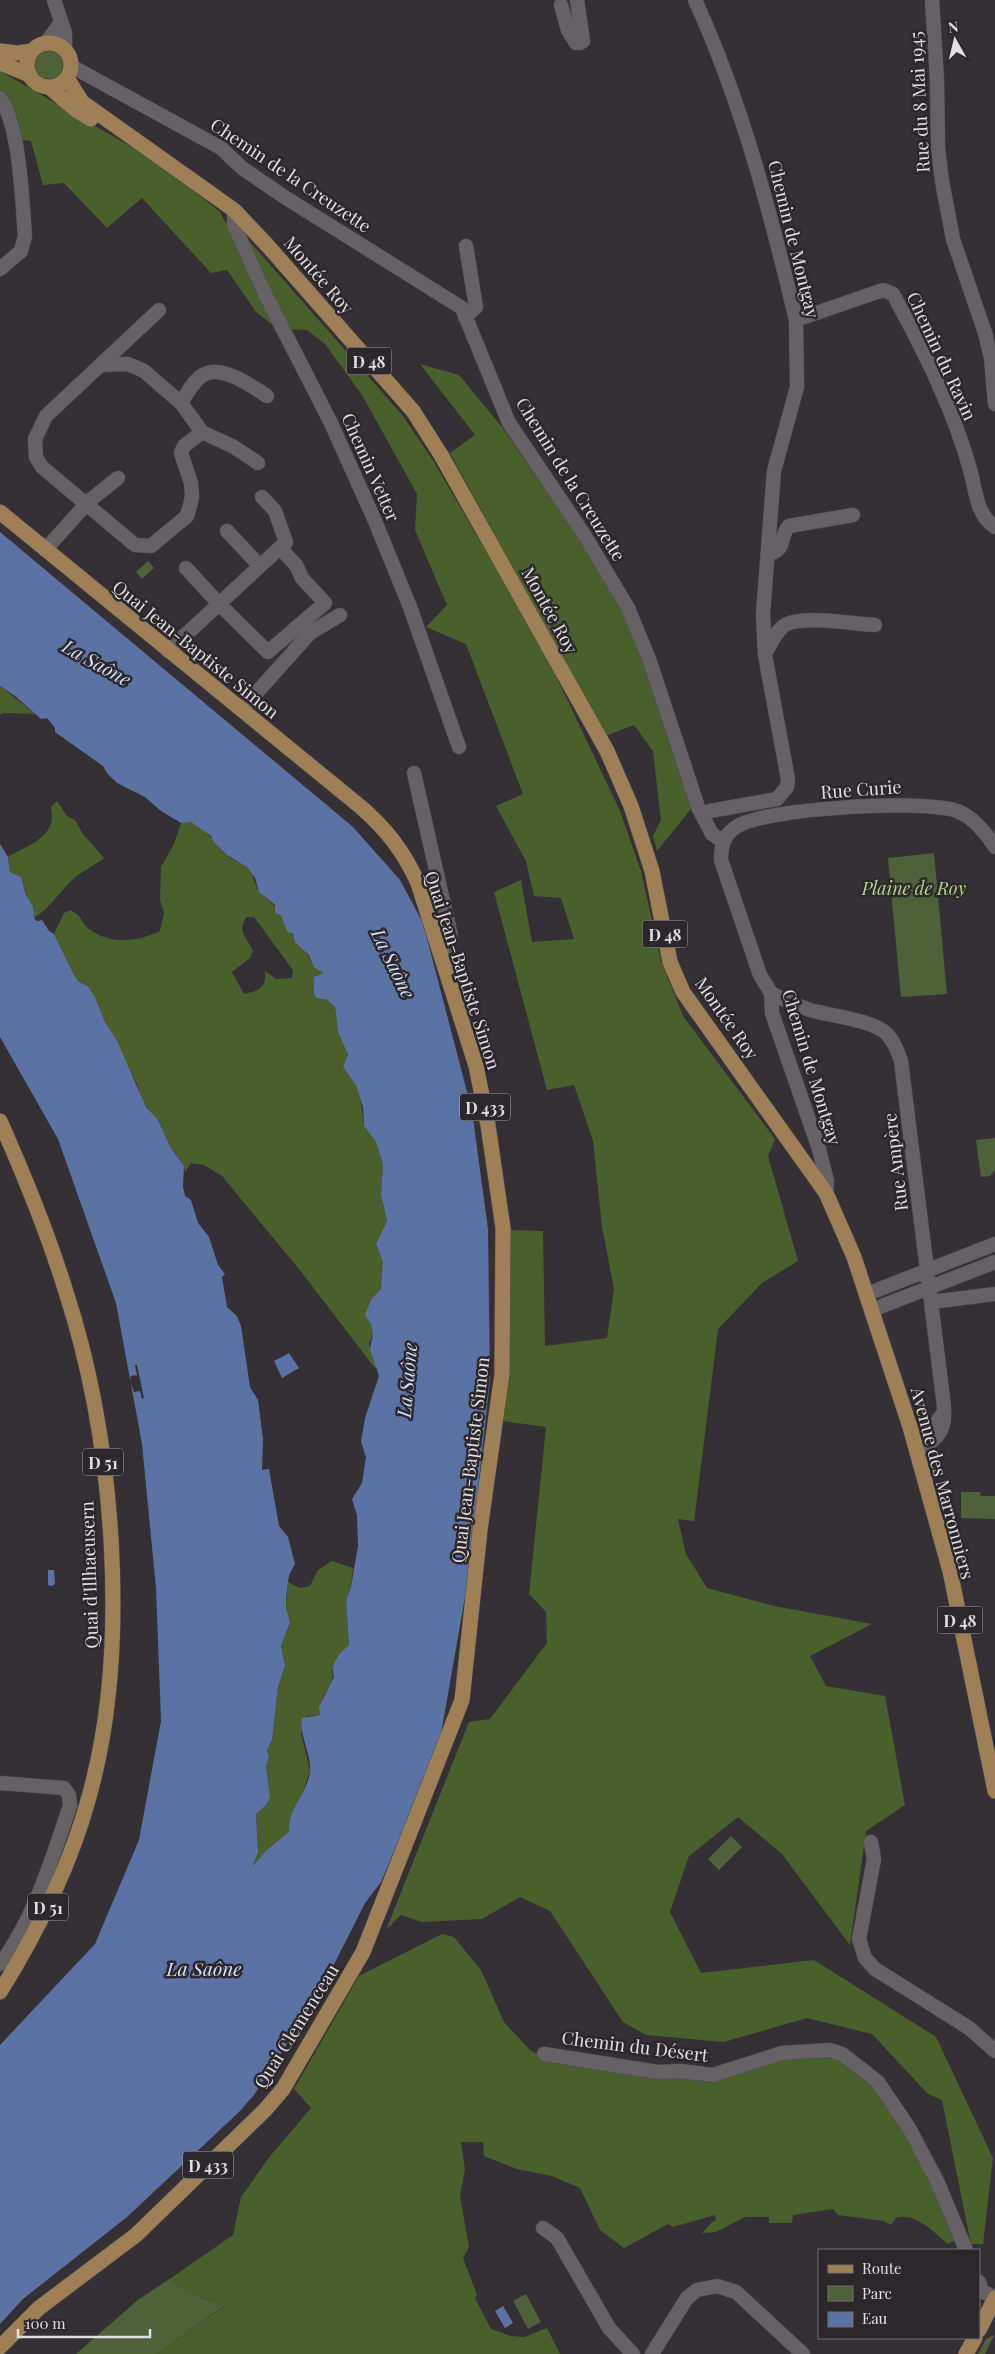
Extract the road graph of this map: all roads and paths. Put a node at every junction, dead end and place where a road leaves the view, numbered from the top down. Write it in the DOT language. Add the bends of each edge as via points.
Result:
graph roads {
  1 [pos="54,0"];
  2 [pos="577,0"];
  3 [pos="695,0"];
  4 [pos="932,0"];
  5 [pos="561,6"];
  6 [pos="61,22"];
  7 [pos="46,42"];
  8 [pos="66,49"];
  9 [pos="0,51"];
  10 [pos="32,51"];
  11 [pos="0,63"];
  12 [pos="69,72"];
  13 [pos="30,75"];
  14 [pos="49,87"];
  15 [pos="0,98"];
  16 [pos="118,130"];
  17 [pos="234,210"];
  18 [pos="466,246"];
  19 [pos="0,269"];
  20 [pos="159,310"];
  21 [pos="463,312"];
  22 [pos="796,320"];
  23 [pos="100,366"];
  24 [pos="267,396"];
  25 [pos="181,403"];
  26 [pos="995,404"];
  27 [pos="202,432"];
  28 [pos="258,464"];
  29 [pos="118,478"];
  30 [pos="262,497"];
  31 [pos="86,504"];
  32 [pos="0,512"];
  33 [pos="853,516"];
  34 [pos="995,527"];
  35 [pos="227,532"];
  36 [pos="280,548"];
  37 [pos="45,550"];
  38 [pos="768,554"];
  39 [pos="260,566"];
  40 [pos="186,568"];
  41 [pos="219,604"];
  42 [pos="340,615"];
  43 [pos="875,625"];
  44 [pos="168,651"];
  45 [pos="765,655"];
  46 [pos="242,710"];
  47 [pos="459,747"];
  48 [pos="414,773"];
  49 [pos="702,816"];
  50 [pos="723,841"];
  51 [pos="995,847"];
  52 [pos="440,951"];
  53 [pos="771,993"];
  54 [pos="0,1122"];
  55 [pos="826,1193"];
  56 [pos="995,1244"];
  57 [pos="995,1262"];
  58 [pos="928,1270"];
  59 [pos="930,1288"];
  60 [pos="867,1294"];
  61 [pos="995,1294"];
  62 [pos="932,1302"];
  63 [pos="872,1310"];
  64 [pos="944,1412"];
  65 [pos="907,1417"];
  66 [pos="912,1433"];
  67 [pos="917,1450"];
  68 [pos="0,1783"];
  69 [pos="995,1791"];
  70 [pos="871,1842"];
  71 [pos="381,1909"];
  72 [pos="0,1964"];
  73 [pos="0,1992"];
  74 [pos="995,2052"];
  75 [pos="544,2054"];
  76 [pos="543,2228"];
  77 [pos="966,2249"];
  78 [pos="980,2285"];
  79 [pos="993,2307"];
  80 [pos="980,2328"];
  81 [pos="974,2339"];
  82 [pos="0,2347"];
  83 [pos="632,2354"];
  84 [pos="652,2354"];
  85 [pos="803,2354"];
  86 [pos="966,2354"];
  1 -- 6 [label="street"];
  2 -- 5 [label="street" via="583,34 580,43 572,39"];
  3 -- 22 [label="street, Chemin de Montgay" via="720,58 758,168"];
  4 -- 26 [label="street, Rue du 8 Mai 1945" via="938,80 938,148 945,199 958,255 985,333"];
  6 -- 7 [label="street"];
  6 -- 8 [label="street"];
  7 -- 8 [label="main road"];
  7 -- 10 [label="main road"];
  8 -- 12 [label="main road"];
  9 -- 10 [label="main road"];
  10 -- 13 [label="main road" via="27,63"];
  11 -- 13 [label="main road"];
  12 -- 14 [label="main road" via="56,86"];
  12 -- 16 [label="main road, D 48" via="82,102"];
  12 -- 21 [label="street, Chemin de la Creuzette" via="221,148 242,168 286,198"];
  13 -- 14 [label="main road" via="38,84"];
  14 -- 16 [label="main road, D 48" via="76,110"];
  15 -- 19 [label="street" via="10,118 14,137 25,236 21,251"];
  16 -- 17 [label="main road, Montée Roy / D 48"];
  17 -- 47 [label="street, Chemin Vetter" via="234,225 265,294 330,421 375,521 410,607"];
  17 -- 55 [label="main road, Montée Roy / D 48" via="406,404 441,455 607,751 652,871 670,962 684,992"];
  18 -- 21 [label="street" via="476,306"];
  20 -- 23 [label="street"];
  21 -- 49 [label="street, Chemin de la Creuzette" via="509,423 585,536 628,608 649,659"];
  22 -- 34 [label="street, Chemin du Ravin" via="883,290 893,294 922,348 964,450 980,511 985,520"];
  22 -- 38 [label="street, Chemin de Montgay" via="797,387 774,471"];
  23 -- 25 [label="street" via="128,364 144,371"];
  23 -- 31 [label="street" via="54,406 39,427 35,440 36,457 42,467"];
  24 -- 25 [label="street" via="252,386 215,372 202,376"];
  25 -- 27 [label="street"];
  27 -- 28 [label="street" via="234,447"];
  27 -- 31 [label="street" via="184,446 181,453 191,483 192,496 187,516 151,546 135,545"];
  29 -- 31 [label="street"];
  30 -- 36 [label="street" via="275,511 286,542"];
  31 -- 37 [label="street"];
  32 -- 37 [label="main road, Quai Jean-Baptiste Simon / D 433"];
  33 -- 38 [label="street" via="790,526 784,531 781,548"];
  35 -- 39 [label="street"];
  36 -- 39 [label="street"];
  36 -- 41 [label="street" via="325,603 268,652"];
  37 -- 44 [label="main road, Quai Jean-Baptiste Simon / D 433"];
  38 -- 45 [label="street, Chemin de Montgay"];
  39 -- 41 [label="street"];
  40 -- 41 [label="street"];
  41 -- 44 [label="street"];
  42 -- 46 [label="street" via="310,633"];
  43 -- 45 [label="street" via="792,622 784,626"];
  44 -- 46 [label="main road, Quai Jean-Baptiste Simon / D 433"];
  45 -- 49 [label="street, Chemin de Montgay" via="787,787 777,799 710,811"];
  46 -- 52 [label="main road, Quai Jean-Baptiste Simon / D 433" via="362,808 395,840 418,883"];
  48 -- 52 [label="street" via="451,936 448,946"];
  49 -- 50 [label="street, Chemin de la Creuzette" via="712,834"];
  50 -- 51 [label="street, Rue Curie" via="734,828 748,820 834,808 920,805 940,806 959,812 988,835"];
  50 -- 53 [label="street, Chemin de Montgay" via="721,860 760,975"];
  52 -- 71 [label="main road, Quai Jean-Baptiste Simon / D 433" via="476,1066 488,1125 503,1228 502,1374 480,1530 462,1700"];
  53 -- 55 [label="street, Chemin de Montgay" via="772,1013 819,1149 827,1181"];
  53 -- 58 [label="street, Rue Ampère" via="810,1010 872,1025 886,1033 896,1046 904,1075"];
  54 -- 73 [label="main road, Quai d'Illhaeusern / D 51" via="42,1222 67,1292 82,1348 102,1452 112,1602 107,1704 89,1797 52,1898 34,1937"];
  55 -- 60 [label="main road, Avenue des Marronniers / D 48"];
  56 -- 58 [label="street"];
  57 -- 59 [label="street"];
  58 -- 59 [label="street, Rue Ampère"];
  58 -- 60 [label="street"];
  59 -- 62 [label="street, Rue Ampère"];
  59 -- 63 [label="street"];
  60 -- 63 [label="main road, Avenue des Marronniers / D 48"];
  61 -- 62 [label="street"];
  62 -- 64 [label="street, Rue Ampère"];
  63 -- 65 [label="main road, Avenue des Marronniers / D 48"];
  64 -- 65 [label="street" via="926,1421"];
  64 -- 66 [label="street" via="934,1426"];
  64 -- 67 [label="street, Rue Ampère" via="945,1425 941,1432"];
  65 -- 66 [label="main road, Avenue des Marronniers / D 48"];
  66 -- 67 [label="main road, Avenue des Marronniers / D 48"];
  67 -- 69 [label="main road, Avenue des Marronniers / D 48" via="950,1571"];
  68 -- 72 [label="street" via="64,1788 69,1795 70,1806 45,1878 11,1950"];
  70 -- 74 [label="street" via="874,1859 859,1938 865,1958 875,1969 968,2028"];
  71 -- 82 [label="main road, Quai Clemenceau / D 433" via="364,1952 276,2098 129,2241 39,2308"];
  75 -- 77 [label="street, Chemin du Désert" via="658,2072 713,2075 782,2053 830,2050 842,2054 878,2082 909,2128 940,2188"];
  76 -- 83 [label="street" via="557,2238 609,2328"];
  78 -- 79 [label="street"];
  79 -- 80 [label="main road"];
  81 -- 86 [label="main road"];
  84 -- 85 [label="street" via="686,2298 697,2290 717,2286 736,2292"];
}
